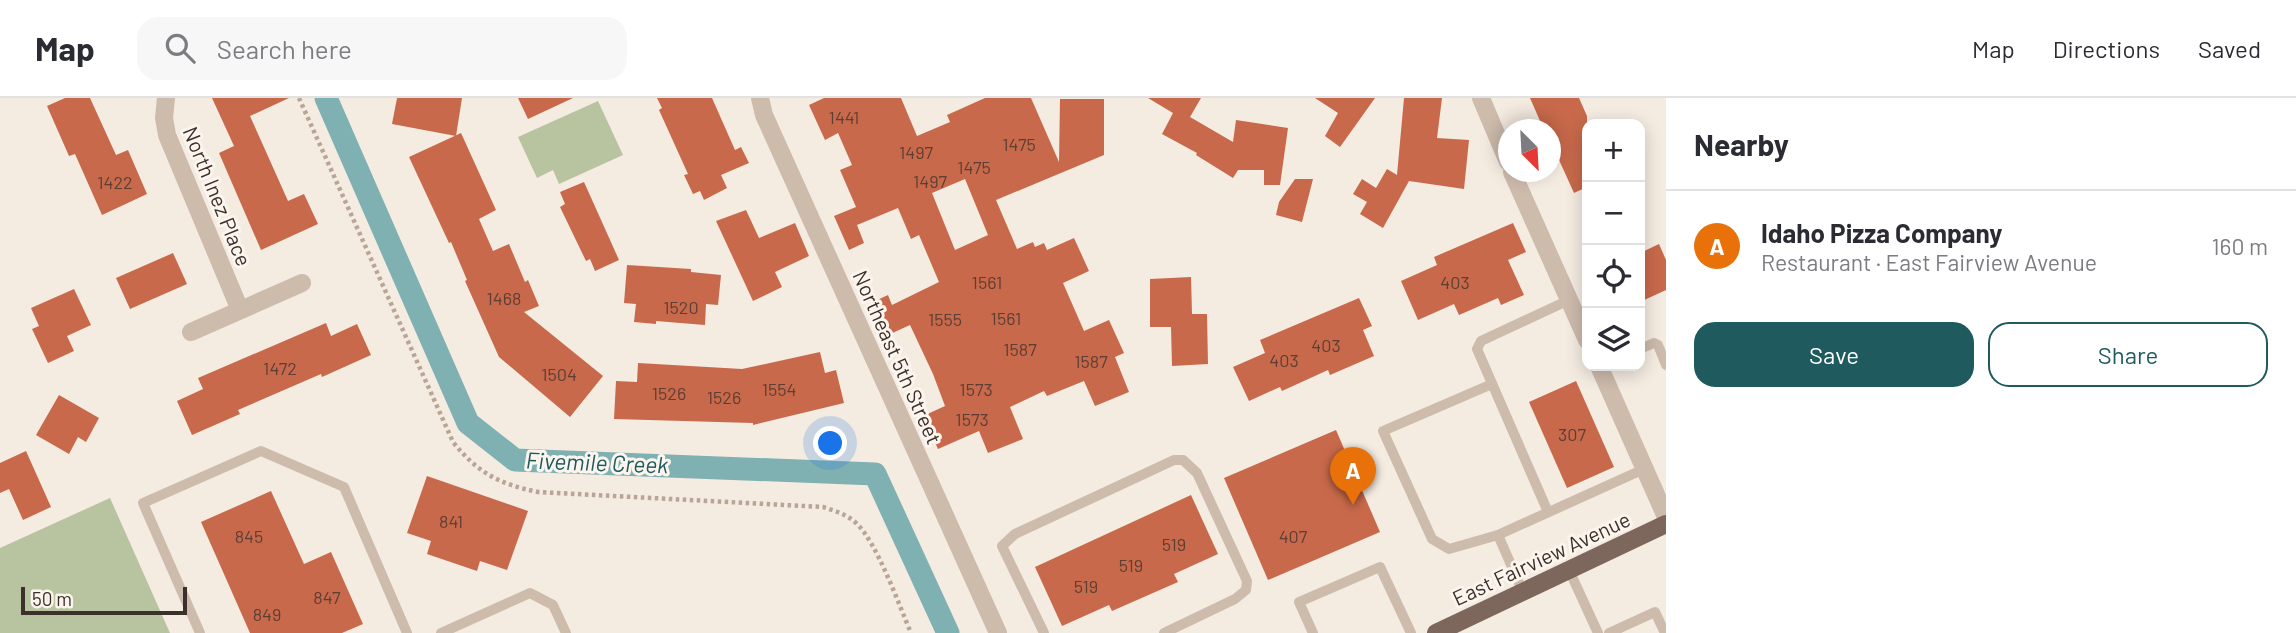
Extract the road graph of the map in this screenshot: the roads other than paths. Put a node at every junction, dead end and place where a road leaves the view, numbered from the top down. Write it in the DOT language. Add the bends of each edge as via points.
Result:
graph roads {
  1 [pos="166,98"];
  2 [pos="760,98"];
  3 [pos="1481,98"];
  4 [pos="1498,138"];
  5 [pos="1517,182"];
  6 [pos="302,283"];
  7 [pos="1569,300"];
  8 [pos="240,310"];
  9 [pos="1582,329"];
  10 [pos="191,332"];
  11 [pos="1645,347"];
  12 [pos="1666,365"];
  13 [pos="1602,371"];
  14 [pos="1492,384"];
  15 [pos="1644,469"];
  16 [pos="1548,512"];
  17 [pos="1666,517"];
  18 [pos="1666,524"];
  19 [pos="1499,535"];
  20 [pos="1569,570"];
  21 [pos="1523,592"];
  22 [pos="200,633"];
  23 [pos="407,633"];
  24 [pos="440,633"];
  25 [pos="566,633"];
  26 [pos="998,633"];
  27 [pos="1044,633"];
  28 [pos="1164,633"];
  29 [pos="1313,633"];
  30 [pos="1411,633"];
  31 [pos="1436,633"];
  32 [pos="1598,633"];
  33 [pos="1609,633"];
  34 [pos="1665,633"];
  1 -- 8 [label="street, North Inez Place" via="167,135"];
  2 -- 26 [label="street, Northeast 5th Street" via="769,127"];
  3 -- 4 [label="street"];
  5 -- 7 [label="street"];
  6 -- 8 [label="street"];
  7 -- 9 [label="street"];
  7 -- 14 [label="lane" via="1481,341 1477,349"];
  8 -- 10 [label="street"];
  11 -- 12 [label="lane" via="1658,345"];
  13 -- 15 [label="street"];
  14 -- 16 [label="lane"];
  14 -- 19 [label="lane" via="1382,431 1432,540 1449,549"];
  15 -- 16 [label="lane"];
  15 -- 17 [label="street"];
  16 -- 19 [label="lane"];
  18 -- 20 [label="main road, East Fairview Avenue"];
  19 -- 21 [label="lane"];
  20 -- 21 [label="main road, East Fairview Avenue"];
  20 -- 32 [label="lane"];
  21 -- 31 [label="main road, East Fairview Avenue"];
  22 -- 23 [label="lane" via="143,503 261,451 344,486"];
  24 -- 25 [label="lane" via="530,593 554,605"];
  27 -- 28 [label="lane" via="1002,546 1015,534 1174,460 1183,460 1197,473 1247,581 1246,590 1235,599"];
  29 -- 30 [label="lane" via="1298,603 1380,567"];
  33 -- 34 [label="lane" via="1655,612"];
}
